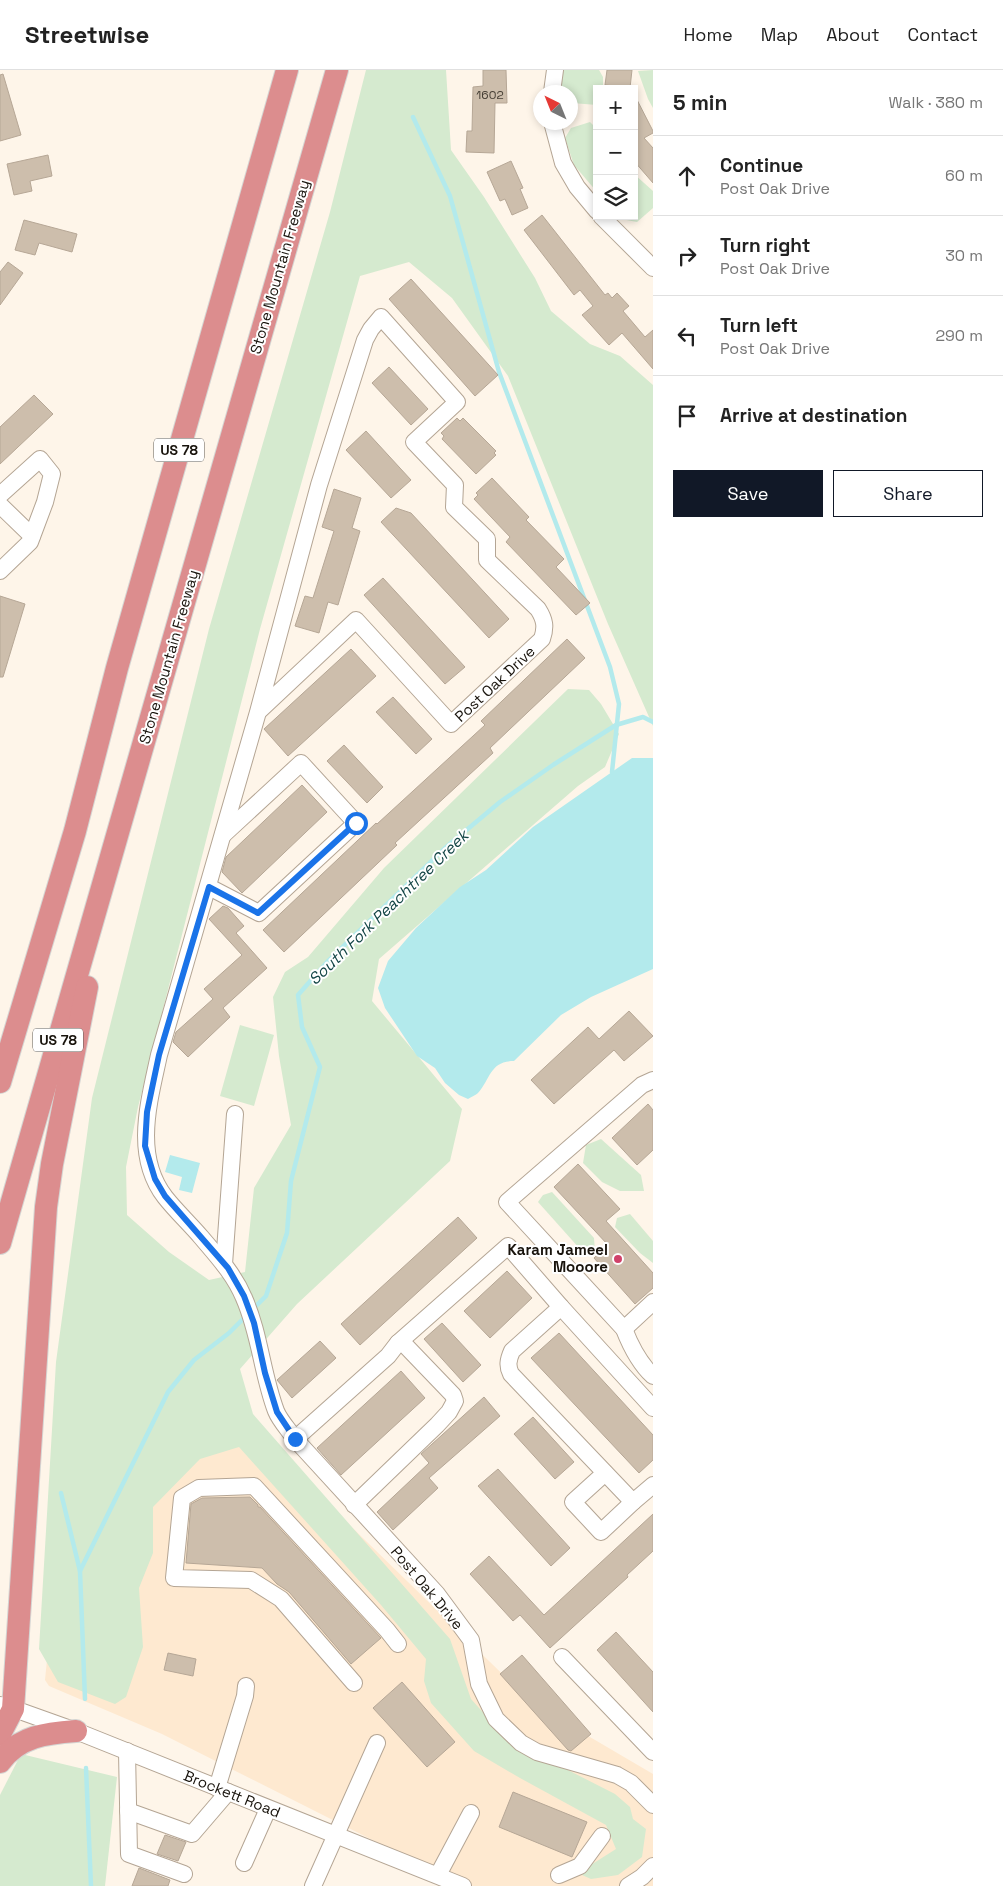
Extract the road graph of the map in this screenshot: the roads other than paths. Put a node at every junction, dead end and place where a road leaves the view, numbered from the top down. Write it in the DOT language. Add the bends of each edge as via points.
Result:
graph roads {
  1 [pos="287,70"];
  2 [pos="337,70"];
  3 [pos="555,70"];
  4 [pos="553,85"];
  5 [pos="554,130"];
  6 [pos="593,206"];
  7 [pos="605,220"];
  8 [pos="653,268"];
  9 [pos="0,495"];
  10 [pos="0,505"];
  11 [pos="32,536"];
  12 [pos="0,571"];
  13 [pos="258,712"];
  14 [pos="75,831"];
  15 [pos="223,835"];
  16 [pos="116,837"];
  17 [pos="209,887"];
  18 [pos="0,1035"];
  19 [pos="653,1080"];
  20 [pos="0,1082"];
  21 [pos="236,1114"];
  22 [pos="0,1243"];
  23 [pos="224,1264"];
  24 [pos="653,1302"];
  25 [pos="561,1307"];
  26 [pos="624,1329"];
  27 [pos="398,1344"];
  28 [pos="653,1376"];
  29 [pos="653,1408"];
  30 [pos="295,1439"];
  31 [pos="605,1473"];
  32 [pos="653,1485"];
  33 [pos="633,1502"];
  34 [pos="354,1505"];
  35 [pos="398,1644"];
  36 [pos="562,1657"];
  37 [pos="354,1683"];
  38 [pos="246,1686"];
  39 [pos="7,1707"];
  40 [pos="76,1731"];
  41 [pos="0,1734"];
  42 [pos="377,1743"];
  43 [pos="127,1751"];
  44 [pos="653,1752"];
  45 [pos="0,1762"];
  46 [pos="222,1790"];
  47 [pos="650,1796"];
  48 [pos="268,1809"];
  49 [pos="128,1811"];
  50 [pos="471,1813"];
  51 [pos="335,1836"];
  52 [pos="602,1836"];
  53 [pos="244,1863"];
  54 [pos="653,1866"];
  55 [pos="184,1874"];
  56 [pos="438,1875"];
  57 [pos="559,1875"];
  58 [pos="313,1886"];
  59 [pos="463,1886"];
  60 [pos="628,1886"];
  1 -- 14 [label="highway, US 78" via="117,668"];
  2 -- 16 [label="highway, Stone Mountain Freeway / US 78"];
  3 -- 4 [label="street"];
  5 -- 6 [label="street" via="563,163"];
  7 -- 8 [label="street"];
  9 -- 11 [label="street" via="40,458 52,474"];
  10 -- 11 [label="street"];
  11 -- 12 [label="street" via="30,542"];
  13 -- 13 [label="street, Post Oak Drive" via="319,485 365,340 381,317 458,402 414,442 455,485 454,508 487,538 487,560 538,609 546,629 542,639 451,724 356,620"];
  13 -- 15 [label="street, Post Oak Drive"];
  14 -- 18 [label="highway"];
  14 -- 20 [label="highway, US 78"];
  15 -- 17 [label="street, Post Oak Drive"];
  15 -- 17 [label="street" via="301,763 356,823 258,913"];
  16 -- 22 [label="highway, Stone Mountain Freeway / US 78"];
  16 -- 39 [label="highway" via="46,1207"];
  17 -- 23 [label="street, Post Oak Drive" via="159,1055 147,1112 145,1146 155,1179 165,1196"];
  19 -- 26 [label="street" via="642,1084 507,1202"];
  21 -- 23 [label="street"];
  23 -- 30 [label="street, Post Oak Drive" via="244,1296 254,1323 277,1412"];
  24 -- 26 [label="street"];
  25 -- 27 [label="street" via="508,1246"];
  25 -- 29 [label="street"];
  25 -- 31 [label="street" via="512,1351 508,1368"];
  26 -- 28 [label="street" via="632,1347"];
  27 -- 30 [label="street"];
  27 -- 34 [label="street" via="404,1344 453,1395 455,1401 437,1425"];
  30 -- 34 [label="street, Post Oak Drive"];
  31 -- 33 [label="street"];
  31 -- 33 [label="street" via="573,1502 595,1526 601,1532"];
  32 -- 33 [label="street"];
  34 -- 47 [label="street, Post Oak Drive" via="437,1594 471,1640 479,1684 496,1719 521,1743 537,1752 617,1776"];
  35 -- 37 [label="street" via="254,1486 199,1488 182,1498 174,1578 251,1580 281,1599"];
  36 -- 44 [label="street"];
  38 -- 46 [label="street"];
  39 -- 40 [label="street, Brockett Road"];
  39 -- 41 [label="highway"];
  40 -- 43 [label="street, Brockett Road"];
  40 -- 45 [label="highway" via="35,1737 14,1748"];
  42 -- 51 [label="street"];
  43 -- 46 [label="street, Brockett Road"];
  43 -- 49 [label="street"];
  46 -- 48 [label="street, Brockett Road"];
  46 -- 49 [label="street" via="192,1834"];
  48 -- 51 [label="street, Brockett Road"];
  48 -- 53 [label="street"];
  49 -- 55 [label="street" via="130,1854"];
  50 -- 56 [label="street"];
  51 -- 56 [label="street, Brockett Road"];
  51 -- 58 [label="street"];
  52 -- 57 [label="street" via="580,1866"];
  54 -- 60 [label="street"];
  56 -- 59 [label="street, Brockett Road"];
}
